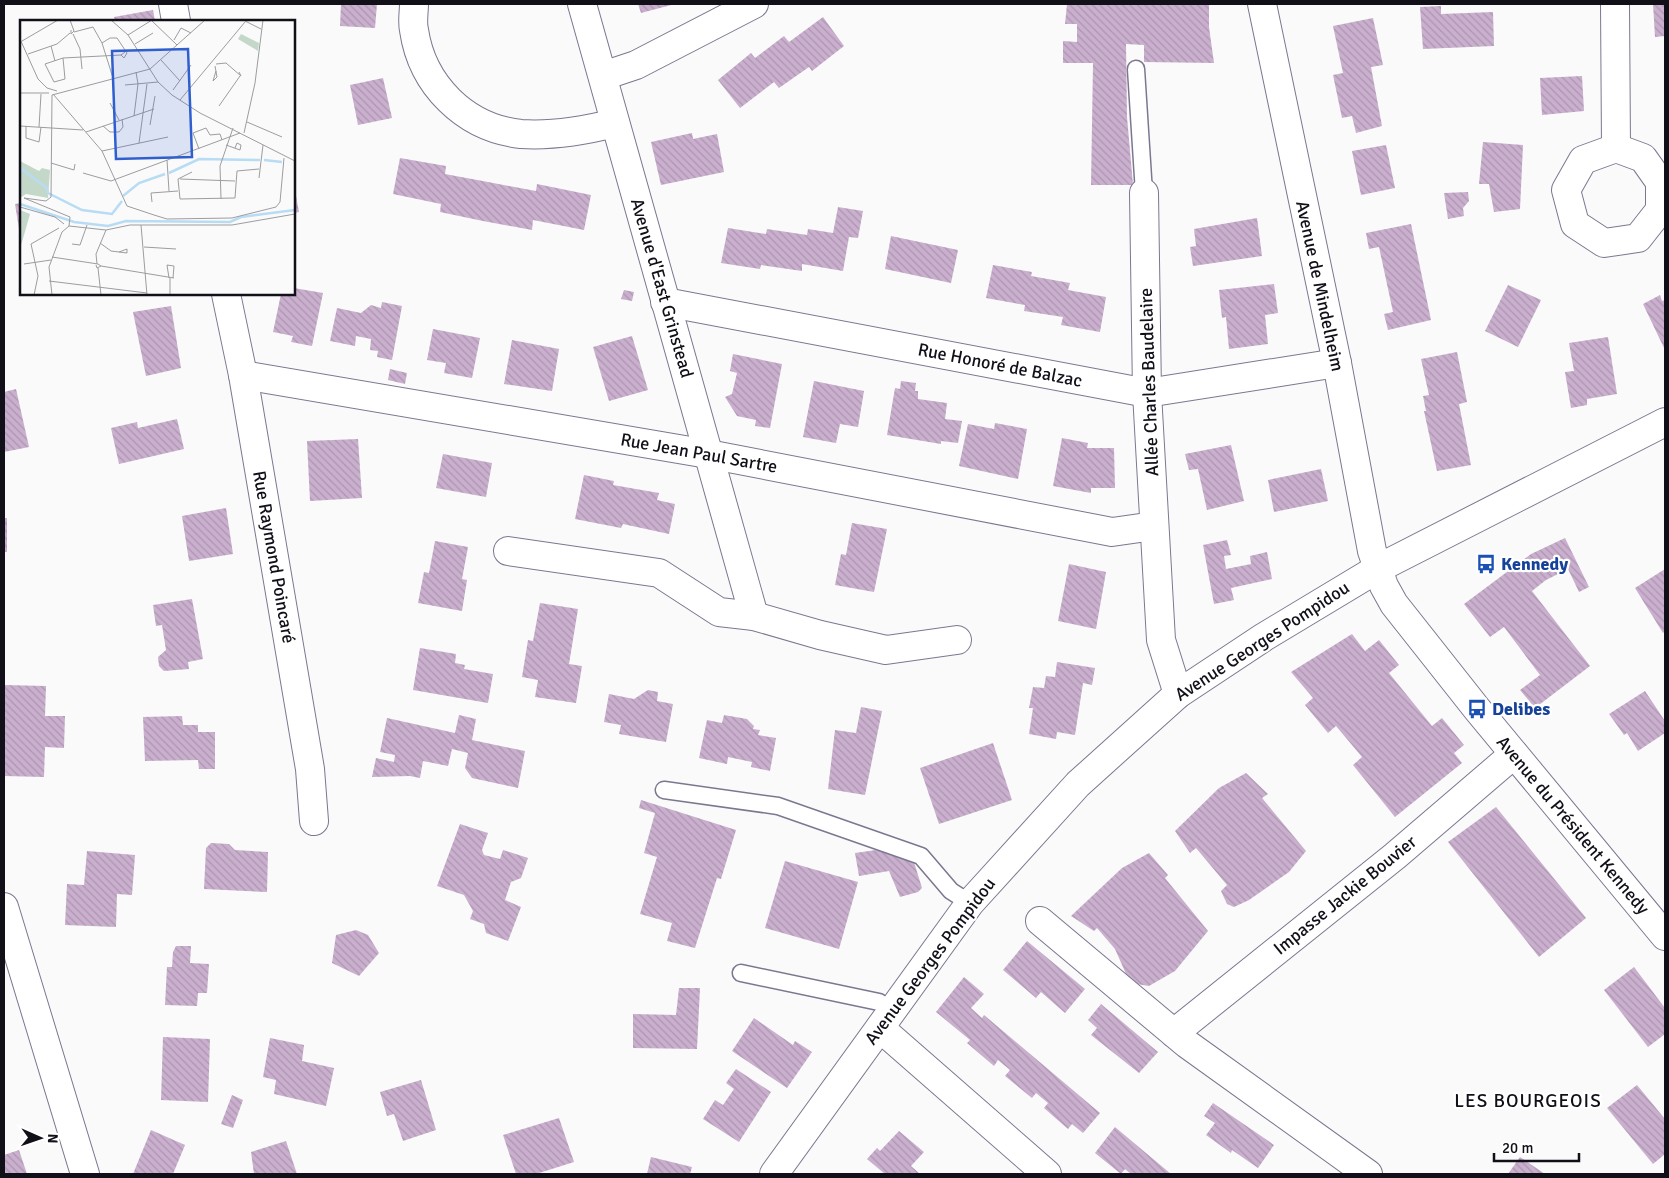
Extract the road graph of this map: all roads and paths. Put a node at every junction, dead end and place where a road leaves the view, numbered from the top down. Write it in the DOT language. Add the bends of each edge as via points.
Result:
graph roads {
  1 [pos="173,4"];
  2 [pos="414,4"];
  3 [pos="582,4"];
  4 [pos="754,4"];
  5 [pos="1614,4"];
  6 [pos="1268,5"];
  7 [pos="176,20"];
  8 [pos="1136,69"];
  9 [pos="603,76"];
  10 [pos="615,123"];
  11 [pos="1616,148"];
  12 [pos="1144,193"];
  13 [pos="1662,210"];
  14 [pos="226,295"];
  15 [pos="665,302"];
  16 [pos="1337,363"];
  17 [pos="243,375"];
  18 [pos="1148,393"];
  19 [pos="1665,422"];
  20 [pos="708,454"];
  21 [pos="1154,526"];
  22 [pos="508,551"];
  23 [pos="1377,569"];
  24 [pos="754,616"];
  25 [pos="957,640"];
  26 [pos="1178,694"];
  27 [pos="1514,754"];
  28 [pos="664,790"];
  29 [pos="314,822"];
  30 [pos="970,903"];
  31 [pos="4,907"];
  32 [pos="1040,920"];
  33 [pos="1665,936"];
  34 [pos="741,973"];
  35 [pos="886,1020"];
  36 [pos="1174,1033"];
  37 [pos="86,1174"];
  38 [pos="774,1174"];
  39 [pos="1047,1174"];
  40 [pos="1368,1174"];
  1 -- 7 [label="street"];
  2 -- 10 [label="street" via="414,30 423,64 435,84 459,111 489,126 521,134 585,130"];
  3 -- 9 [label="street, Avenue d'East Grinstead"];
  4 -- 9 [label="street" via="636,65"];
  5 -- 11 [label="street"];
  6 -- 16 [label="street, Avenue de Mindelheim"];
  8 -- 12 [label="lane, Allée Charles Baudelaire"];
  9 -- 10 [label="street, Avenue d'East Grinstead"];
  10 -- 15 [label="street, Avenue d'East Grinstead"];
  11 -- 13 [label="street" via="1643,158 1660,182"];
  11 -- 13 [label="street" via="1583,160 1566,190 1575,224 1604,244 1638,238"];
  12 -- 18 [label="street, Allée Charles Baudelaire"];
  14 -- 17 [label="street, Rue Raymond Poincaré"];
  15 -- 18 [label="street, Rue Honoré de Balzac"];
  15 -- 20 [label="street, Avenue d'East Grinstead"];
  16 -- 18 [label="street, Rue Honoré de Balzac"];
  16 -- 23 [label="street, Avenue de Mindelheim"];
  17 -- 20 [label="street, Rue Jean Paul Sartre"];
  17 -- 29 [label="street, Rue Raymond Poincaré" via="310,769"];
  18 -- 21 [label="street, Allée Charles Baudelaire"];
  19 -- 23 [label="street, Avenue Georges Pompidou"];
  20 -- 21 [label="street, Rue Jean Paul Sartre" via="1112,532"];
  20 -- 24 [label="street, Avenue d'East Grinstead"];
  21 -- 26 [label="street, Allée Charles Baudelaire" via="1161,640"];
  22 -- 24 [label="street" via="659,573 719,612"];
  23 -- 26 [label="street, Avenue Georges Pompidou" via="1264,637"];
  23 -- 27 [label="street, Avenue du Président Kennedy" via="1394,604"];
  24 -- 25 [label="street" via="886,650"];
  26 -- 30 [label="street, Avenue Georges Pompidou" via="1078,784"];
  27 -- 33 [label="street, Avenue du Président Kennedy"];
  27 -- 36 [label="street, Impasse Jackie Bouvier" via="1394,856"];
  28 -- 30 [label="lane" via="778,806 921,856 951,891"];
  30 -- 35 [label="street, Avenue Georges Pompidou"];
  31 -- 37 [label="street"];
  32 -- 36 [label="street"];
  34 -- 35 [label="lane" via="878,1002"];
  35 -- 38 [label="street, Avenue Georges Pompidou"];
  35 -- 39 [label="street"];
  36 -- 40 [label="street"];
}
